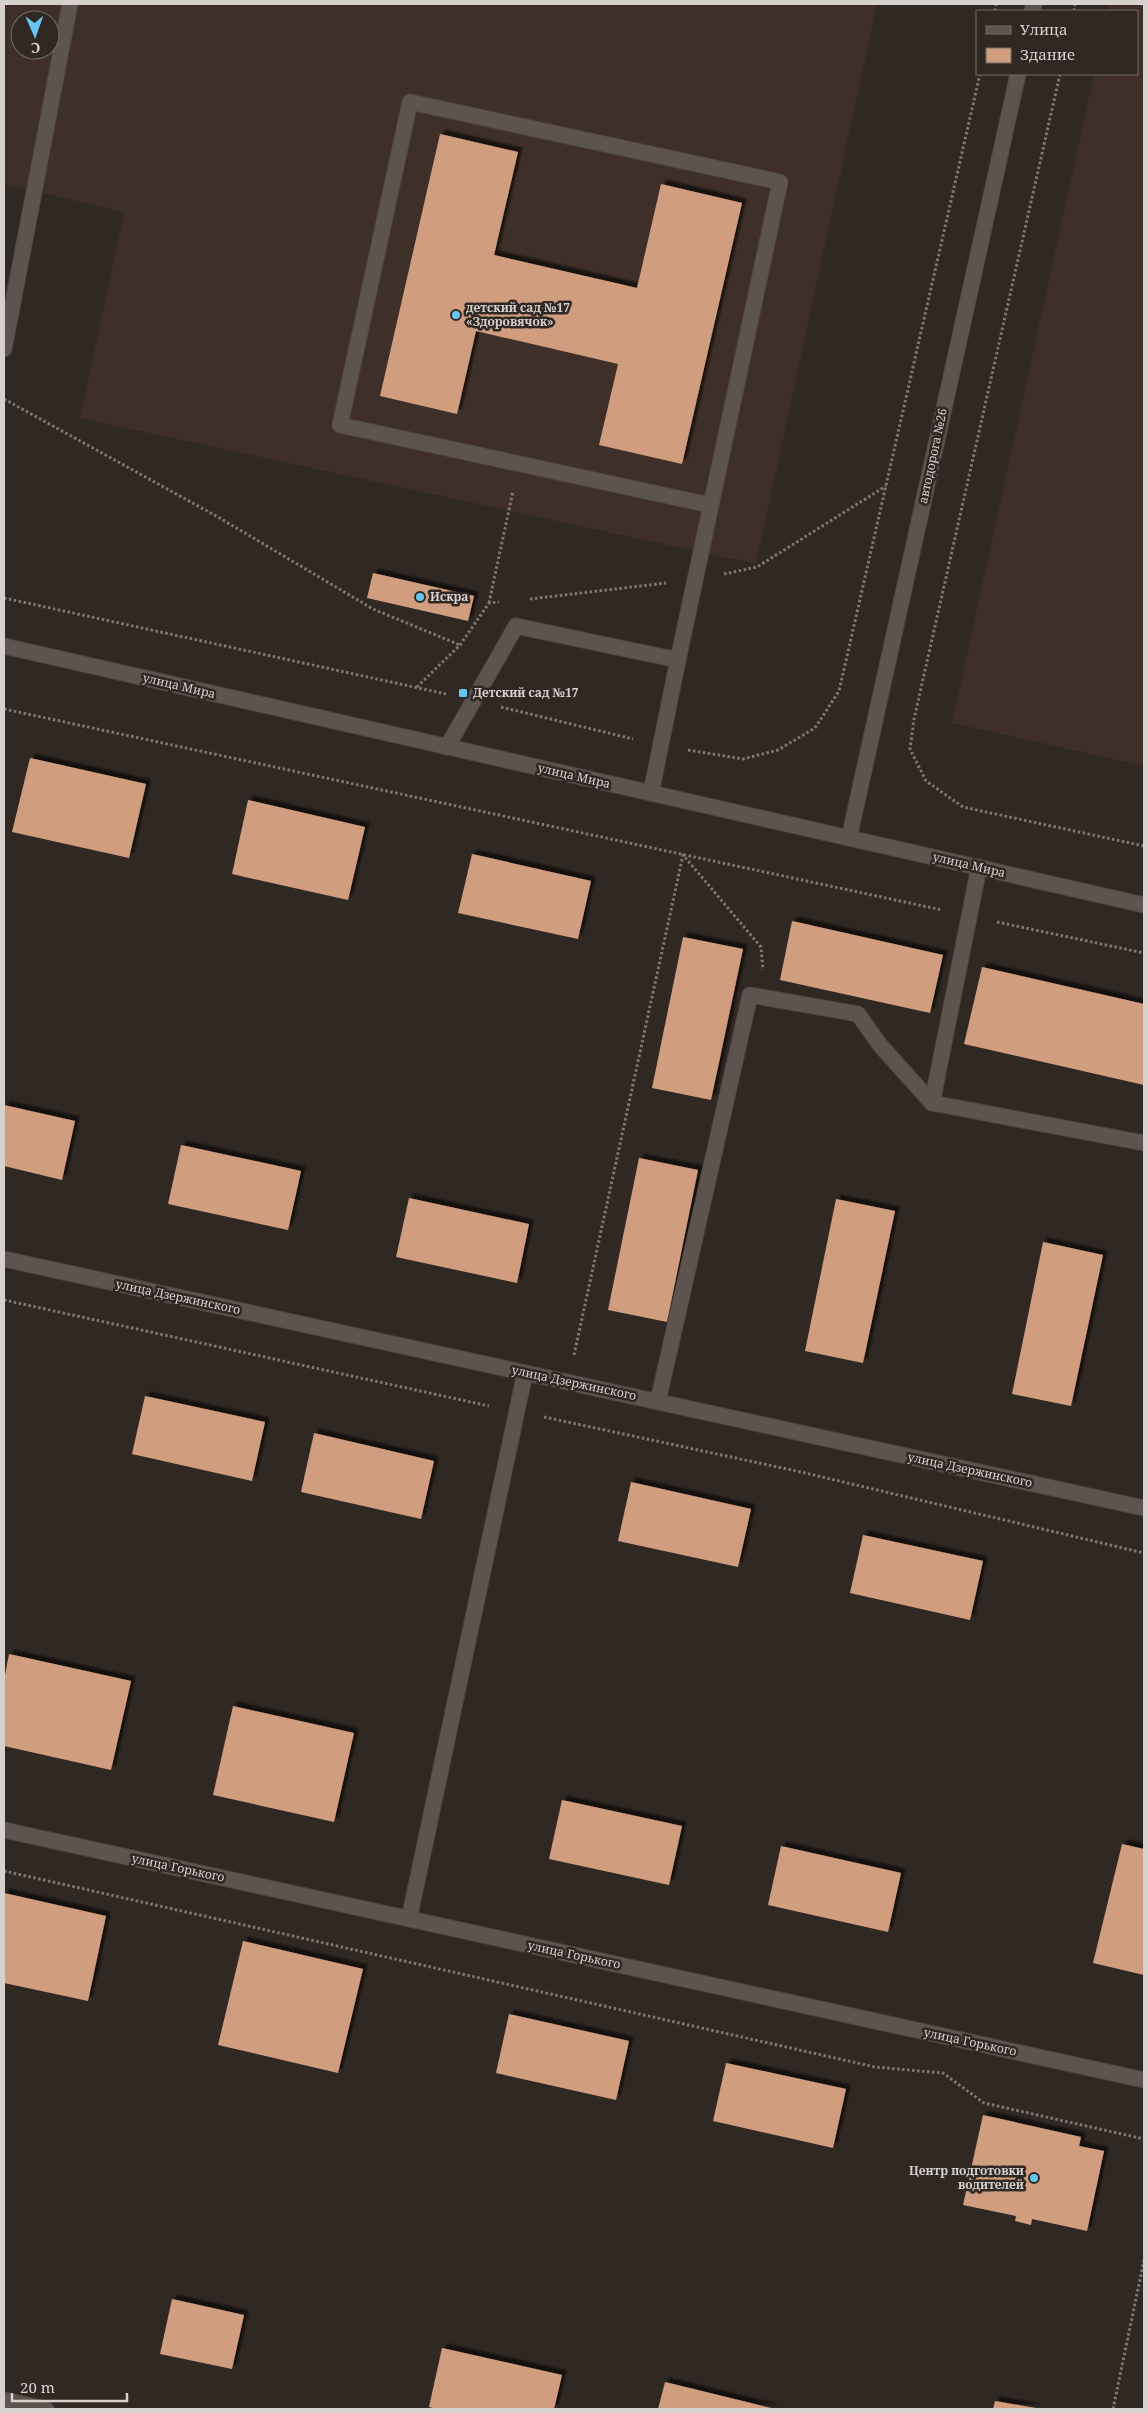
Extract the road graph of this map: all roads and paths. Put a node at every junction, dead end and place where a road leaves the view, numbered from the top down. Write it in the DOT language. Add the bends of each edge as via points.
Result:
graph roads {
  1 [pos="70,4"];
  2 [pos="980,75"];
  3 [pos="1018,75"];
  4 [pos="1060,75"];
  5 [pos="4,349"];
  6 [pos="4,399"];
  7 [pos="519,464"];
  8 [pos="886,486"];
  9 [pos="710,505"];
  10 [pos="695,580"];
  11 [pos="4,598"];
  12 [pos="528,599"];
  13 [pos="509,601"];
  14 [pos="489,603"];
  15 [pos="460,645"];
  16 [pos="4,646"];
  17 [pos="678,660"];
  18 [pos="416,688"];
  19 [pos="474,701"];
  20 [pos="4,709"];
  21 [pos="661,746"];
  22 [pos="447,747"];
  23 [pos="652,793"];
  24 [pos="849,838"];
  25 [pos="1144,846"];
  26 [pos="684,855"];
  27 [pos="979,868"];
  28 [pos="1144,905"];
  29 [pos="969,916"];
  30 [pos="1144,953"];
  31 [pos="765,997"];
  32 [pos="932,1103"];
  33 [pos="1144,1143"];
  34 [pos="4,1259"];
  35 [pos="4,1300"];
  36 [pos="525,1373"];
  37 [pos="568,1382"];
  38 [pos="658,1402"];
  39 [pos="516,1412"];
  40 [pos="1144,1508"];
  41 [pos="1144,1553"];
  42 [pos="4,1830"];
  43 [pos="4,1870"];
  44 [pos="409,1919"];
  45 [pos="1144,2080"];
  46 [pos="1144,2139"];
  47 [pos="1144,2260"];
  48 [pos="4,2400"];
  49 [pos="46,2409"];
  50 [pos="1112,2409"];
  1 -- 5 [label="street"];
  2 -- 8 [label="path"];
  3 -- 24 [label="street, автодорога №26"];
  4 -- 25 [label="path" via="914,719 910,749 926,781 963,807"];
  6 -- 15 [label="path" via="218,517 373,608"];
  7 -- 9 [label="street"];
  7 -- 9 [label="street" via="340,425 410,102 780,182"];
  7 -- 14 [label="path"];
  8 -- 10 [label="path" via="757,568"];
  8 -- 21 [label="path" via="839,691 815,728 778,750 744,759"];
  9 -- 10 [label="street"];
  10 -- 12 [label="path"];
  10 -- 17 [label="street"];
  11 -- 18 [label="path"];
  13 -- 14 [label="path"];
  14 -- 15 [label="path"];
  15 -- 18 [label="path"];
  16 -- 22 [label="street, улица Мира"];
  17 -- 19 [label="street" via="516,626"];
  17 -- 21 [label="street"];
  18 -- 19 [label="path"];
  19 -- 21 [label="path"];
  19 -- 22 [label="street"];
  20 -- 26 [label="path"];
  21 -- 23 [label="street"];
  22 -- 23 [label="street, улица Мира"];
  23 -- 24 [label="street, улица Мира"];
  24 -- 27 [label="street, улица Мира"];
  26 -- 29 [label="path"];
  26 -- 31 [label="path" via="761,946"];
  26 -- 37 [label="path"];
  27 -- 28 [label="street, улица Мира"];
  27 -- 29 [label="street"];
  29 -- 30 [label="path"];
  29 -- 32 [label="street"];
  31 -- 32 [label="street" via="858,1014 880,1045"];
  31 -- 38 [label="street" via="750,994"];
  32 -- 33 [label="street"];
  34 -- 36 [label="street, улица Дзержинского"];
  35 -- 39 [label="path"];
  36 -- 37 [label="street, улица Дзержинского"];
  36 -- 39 [label="street"];
  37 -- 38 [label="street, улица Дзержинского"];
  38 -- 40 [label="street, улица Дзержинского"];
  39 -- 41 [label="path" via="802,1472"];
  39 -- 44 [label="street"];
  42 -- 44 [label="street, улица Горького"];
  43 -- 46 [label="path" via="875,2067 943,2073 984,2103"];
  44 -- 45 [label="street, улица Горького"];
  47 -- 50 [label="path"];
  48 -- 49 [label="street"];
}
